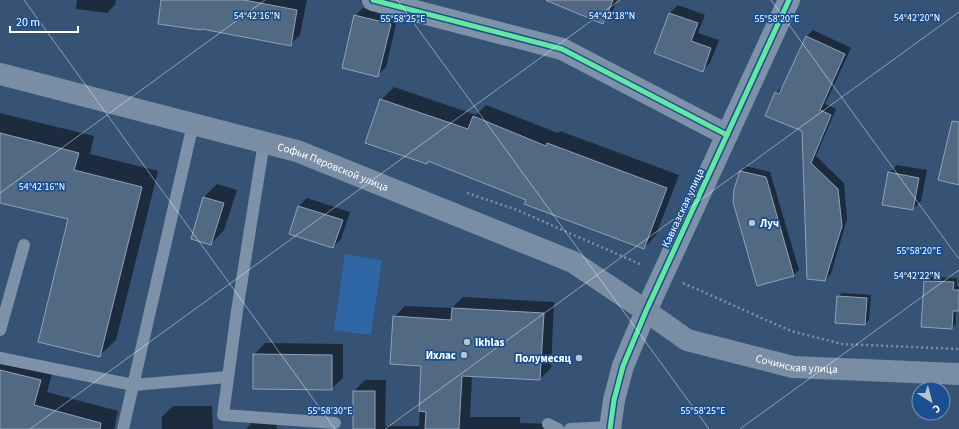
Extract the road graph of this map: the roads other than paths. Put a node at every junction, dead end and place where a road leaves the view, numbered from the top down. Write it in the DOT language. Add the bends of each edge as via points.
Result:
graph roads {
  1 [pos="373,0"];
  2 [pos="789,0"];
  3 [pos="0,74"];
  4 [pos="193,124"];
  5 [pos="727,135"];
  6 [pos="264,142"];
  7 [pos="24,245"];
  8 [pos="646,311"];
  9 [pos="0,330"];
  10 [pos="0,358"];
  11 [pos="959,374"];
  12 [pos="228,377"];
  13 [pos="133,385"];
  14 [pos="335,423"];
  15 [pos="612,428"];
  16 [pos="123,429"];
  17 [pos="570,429"];
  1 -- 5 [label="street" via="562,49"];
  2 -- 5 [label="street, Кавказская улица"];
  3 -- 4 [label="main road, Софьи Перовской улица"];
  4 -- 6 [label="main road, Софьи Перовской улица"];
  4 -- 13 [label="lane"];
  5 -- 8 [label="street, Кавказская улица"];
  6 -- 8 [label="main road, Софьи Перовской улица" via="297,151 573,262"];
  6 -- 12 [label="lane"];
  7 -- 9 [label="lane"];
  8 -- 11 [label="main road, Сочинская улица" via="687,340 793,367"];
  8 -- 15 [label="street, Кавказская улица" via="623,366 614,400"];
  10 -- 13 [label="lane"];
  12 -- 13 [label="lane"];
  12 -- 14 [label="lane" via="223,415"];
  13 -- 16 [label="lane"];
  15 -- 17 [label="lane"];
}
